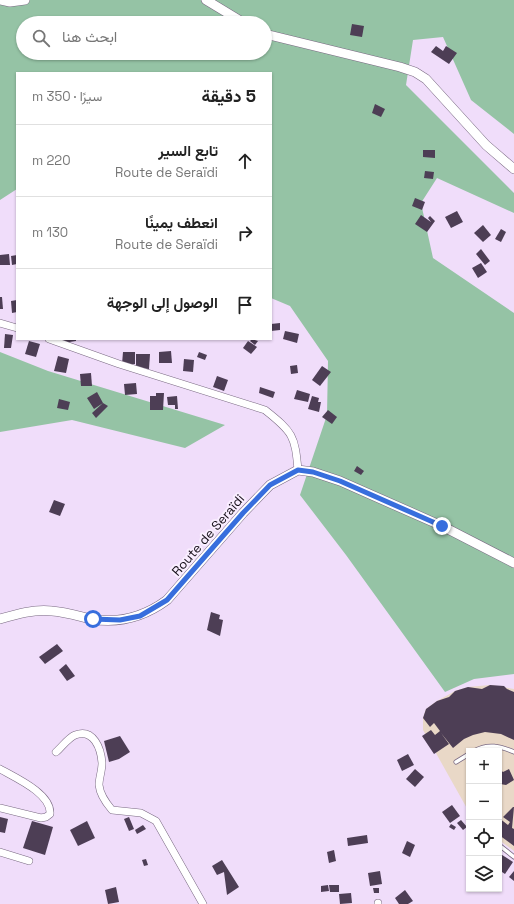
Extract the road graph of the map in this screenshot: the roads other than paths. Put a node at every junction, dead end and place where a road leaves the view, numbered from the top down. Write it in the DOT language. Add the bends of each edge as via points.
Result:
graph roads {
  1 [pos="1,0"];
  2 [pos="25,0"];
  3 [pos="206,0"];
  4 [pos="232,16"];
  5 [pos="272,36"];
  6 [pos="514,169"];
  7 [pos="0,323"];
  8 [pos="16,328"];
  9 [pos="52,340"];
  10 [pos="298,470"];
  11 [pos="514,562"];
  12 [pos="0,619"];
  13 [pos="480,748"];
  14 [pos="56,752"];
  15 [pos="514,752"];
  16 [pos="466,756"];
  17 [pos="456,762"];
  18 [pos="0,769"];
  19 [pos="0,808"];
  20 [pos="502,847"];
  21 [pos="0,852"];
  22 [pos="514,856"];
  23 [pos="29,861"];
  24 [pos="203,904"];
  1 -- 2 [label="main road"];
  3 -- 4 [label="main road"];
  5 -- 6 [label="main road" via="400,67 421,75 486,145"];
  7 -- 8 [label="street"];
  9 -- 10 [label="street" via="266,410 286,426 294,440"];
  10 -- 11 [label="main road" via="340,481 442,526"];
  10 -- 12 [label="main road, Route de Seraïdi" via="270,485 167,600 153,610 120,620 93,619 51,610 31,611"];
  13 -- 15 [label="lane" via="503,747"];
  14 -- 24 [label="street" via="74,736 85,733 94,738 100,749 102,766 99,785 103,800 112,810 141,813 156,821"];
  16 -- 17 [label="lane"];
  18 -- 19 [label="street" via="28,785 46,799 51,808 50,814 41,818"];
  20 -- 22 [label="lane"];
  21 -- 23 [label="street"];
}
